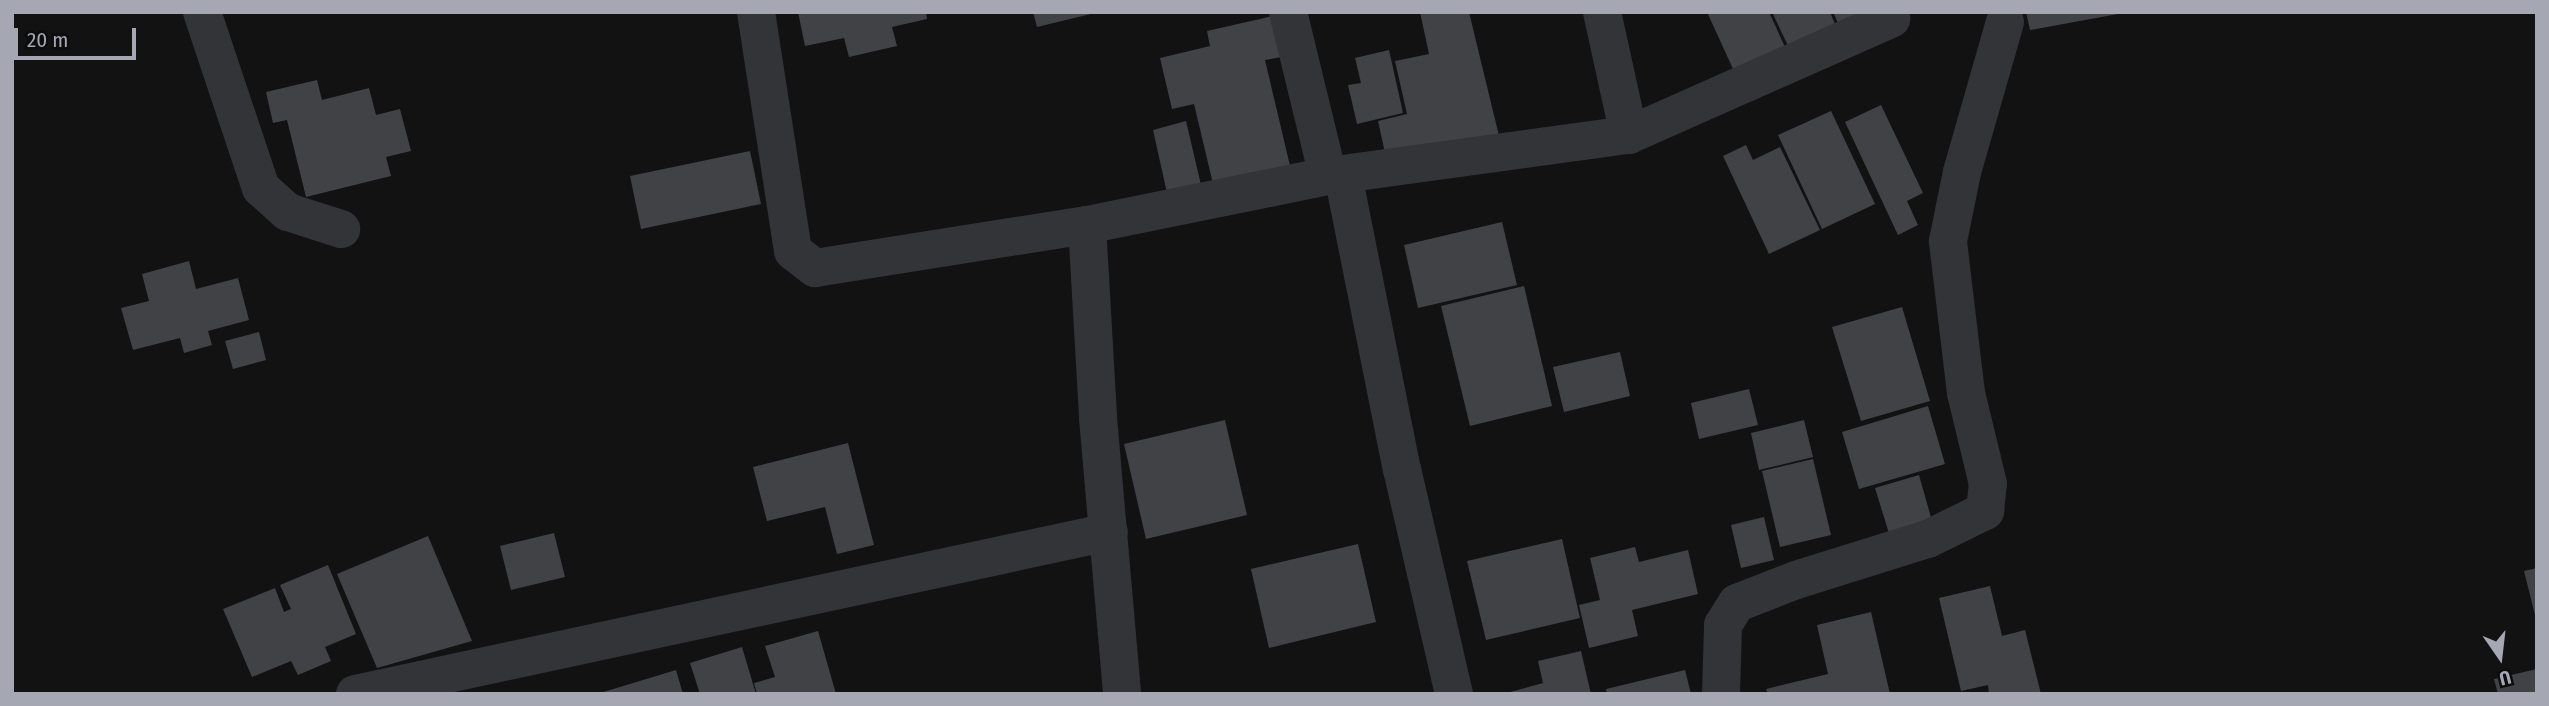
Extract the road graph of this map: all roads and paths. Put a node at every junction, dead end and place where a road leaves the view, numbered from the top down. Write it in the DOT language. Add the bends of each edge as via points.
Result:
graph roads {
  1 [pos="202,12"];
  2 [pos="757,12"];
  3 [pos="1288,12"];
  4 [pos="1602,12"];
  5 [pos="1891,19"];
  6 [pos="2005,22"];
  7 [pos="1629,135"];
  8 [pos="1336,176"];
  9 [pos="1087,225"];
  10 [pos="341,229"];
  11 [pos="1110,531"];
  12 [pos="355,694"];
  13 [pos="1122,694"];
  14 [pos="1454,694"];
  15 [pos="1721,694"];
  1 -- 10 [label="street" via="261,188 288,212"];
  2 -- 9 [label="street" via="793,251 802,261 830,268"];
  3 -- 8 [label="street"];
  4 -- 7 [label="street"];
  5 -- 7 [label="street"];
  6 -- 15 [label="street" via="1962,172 1948,241 1966,393 1988,484 1985,511 1928,539 1737,603 1723,625"];
  7 -- 8 [label="street"];
  8 -- 9 [label="street"];
  8 -- 14 [label="street"];
  9 -- 11 [label="street"];
  11 -- 12 [label="street"];
  11 -- 13 [label="street"];
}
